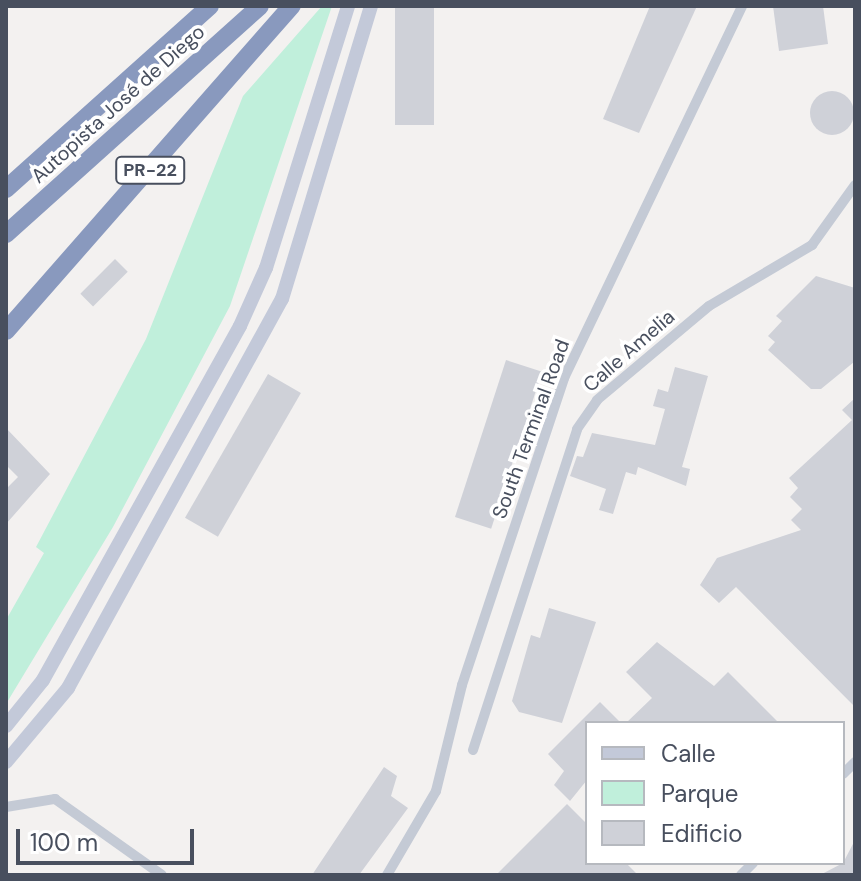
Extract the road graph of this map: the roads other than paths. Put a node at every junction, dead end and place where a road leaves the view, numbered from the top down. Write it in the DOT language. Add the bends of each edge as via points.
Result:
graph roads {
  1 [pos="210,6"];
  2 [pos="260,6"];
  3 [pos="292,6"];
  4 [pos="348,6"];
  5 [pos="371,6"];
  6 [pos="742,6"];
  7 [pos="855,185"];
  8 [pos="6,189"];
  9 [pos="6,234"];
  10 [pos="6,331"];
  11 [pos="6,726"];
  12 [pos="473,750"];
  13 [pos="6,762"];
  14 [pos="6,807"];
  15 [pos="162,875"];
  16 [pos="387,875"];
  1 -- 8 [label="highway, Autopista José de Diego"];
  2 -- 9 [label="highway, Autopista José de Diego / PR-22"];
  3 -- 10 [label="highway, PR-22"];
  4 -- 11 [label="street" via="266,268 240,326 43,680"];
  5 -- 13 [label="street" via="282,299 68,688"];
  6 -- 16 [label="street, South Terminal Road" via="564,378 462,685 436,791"];
  7 -- 12 [label="street, Calle Amelia" via="812,245 709,306 583,419"];
  14 -- 15 [label="street" via="55,799"];
}
